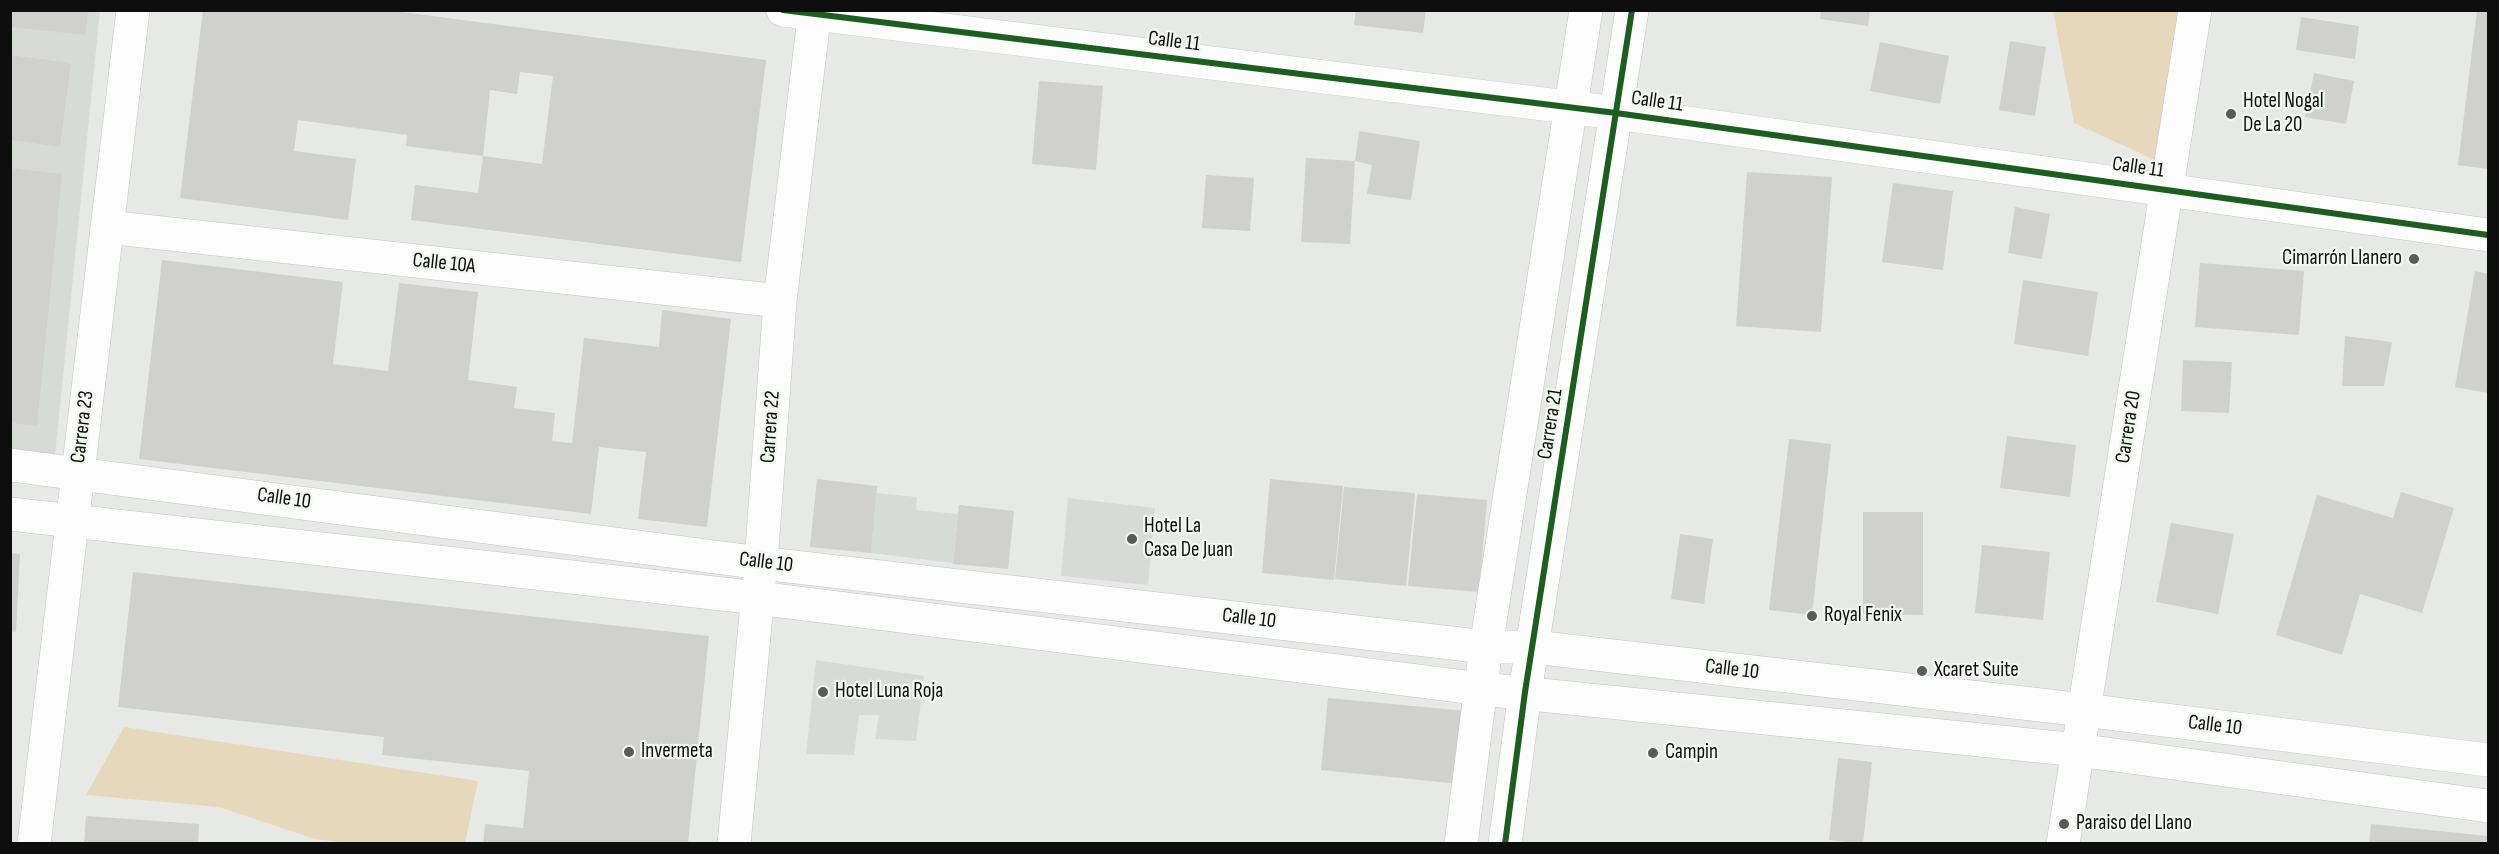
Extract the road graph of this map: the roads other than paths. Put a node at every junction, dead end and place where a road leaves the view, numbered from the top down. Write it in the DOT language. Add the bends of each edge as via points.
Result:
graph roads {
  1 [pos="133,10"];
  2 [pos="1586,10"];
  3 [pos="1632,10"];
  4 [pos="2195,10"];
  5 [pos="804,12"];
  6 [pos="1571,108"];
  7 [pos="1616,113"];
  8 [pos="2166,189"];
  9 [pos="107,227"];
  10 [pos="2488,235"];
  11 [pos="780,301"];
  12 [pos="10,465"];
  13 [pos="78,472"];
  14 [pos="10,514"];
  15 [pos="73,521"];
  16 [pos="761,563"];
  17 [pos="758,598"];
  18 [pos="1486,647"];
  19 [pos="1534,647"];
  20 [pos="1482,689"];
  21 [pos="1525,692"];
  22 [pos="2084,710"];
  23 [pos="2078,750"];
  24 [pos="2488,760"];
  25 [pos="2488,806"];
  26 [pos="34,843"];
  27 [pos="734,843"];
  28 [pos="1461,843"];
  29 [pos="1505,843"];
  30 [pos="2063,843"];
  1 -- 9 [label="main road, Carrera 23"];
  2 -- 6 [label="main road, Carrera 21"];
  3 -- 7 [label="main road, Carrera 21"];
  4 -- 8 [label="main road, Carrera 20"];
  5 -- 6 [label="main road, Calle 11"];
  5 -- 11 [label="main road, Carrera 22"];
  6 -- 7 [label="main road, Calle 11"];
  6 -- 18 [label="main road, Carrera 21"];
  7 -- 8 [label="main road, Calle 11"];
  7 -- 19 [label="main road, Carrera 21"];
  8 -- 10 [label="main road, Calle 11"];
  8 -- 22 [label="main road, Carrera 20"];
  9 -- 11 [label="main road, Calle 10A"];
  9 -- 13 [label="main road, Carrera 23"];
  11 -- 16 [label="main road, Carrera 22"];
  12 -- 13 [label="main road, Calle 10"];
  13 -- 15 [label="main road, Carrera 23"];
  13 -- 16 [label="main road, Calle 10"];
  14 -- 15 [label="main road, Calle 10"];
  15 -- 17 [label="main road, Calle 10"];
  15 -- 26 [label="main road, Carrera 23"];
  16 -- 17 [label="main road, Carrera 22"];
  16 -- 18 [label="main road, Calle 10"];
  17 -- 20 [label="main road, Calle 10"];
  17 -- 27 [label="main road, Carrera 22"];
  18 -- 19 [label="main road, Calle 10"];
  18 -- 20 [label="main road, Carrera 21"];
  19 -- 21 [label="main road, Carrera 21"];
  19 -- 22 [label="main road, Calle 10"];
  20 -- 21 [label="main road, Calle 10"];
  20 -- 28 [label="main road, Carrera 21"];
  21 -- 23 [label="main road, Calle 10"];
  21 -- 29 [label="main road, Carrera 21"];
  22 -- 23 [label="main road, Carrera 20"];
  22 -- 24 [label="main road, Calle 10"];
  23 -- 25 [label="main road, Calle 10"];
  23 -- 30 [label="main road, Carrera 20"];
}
